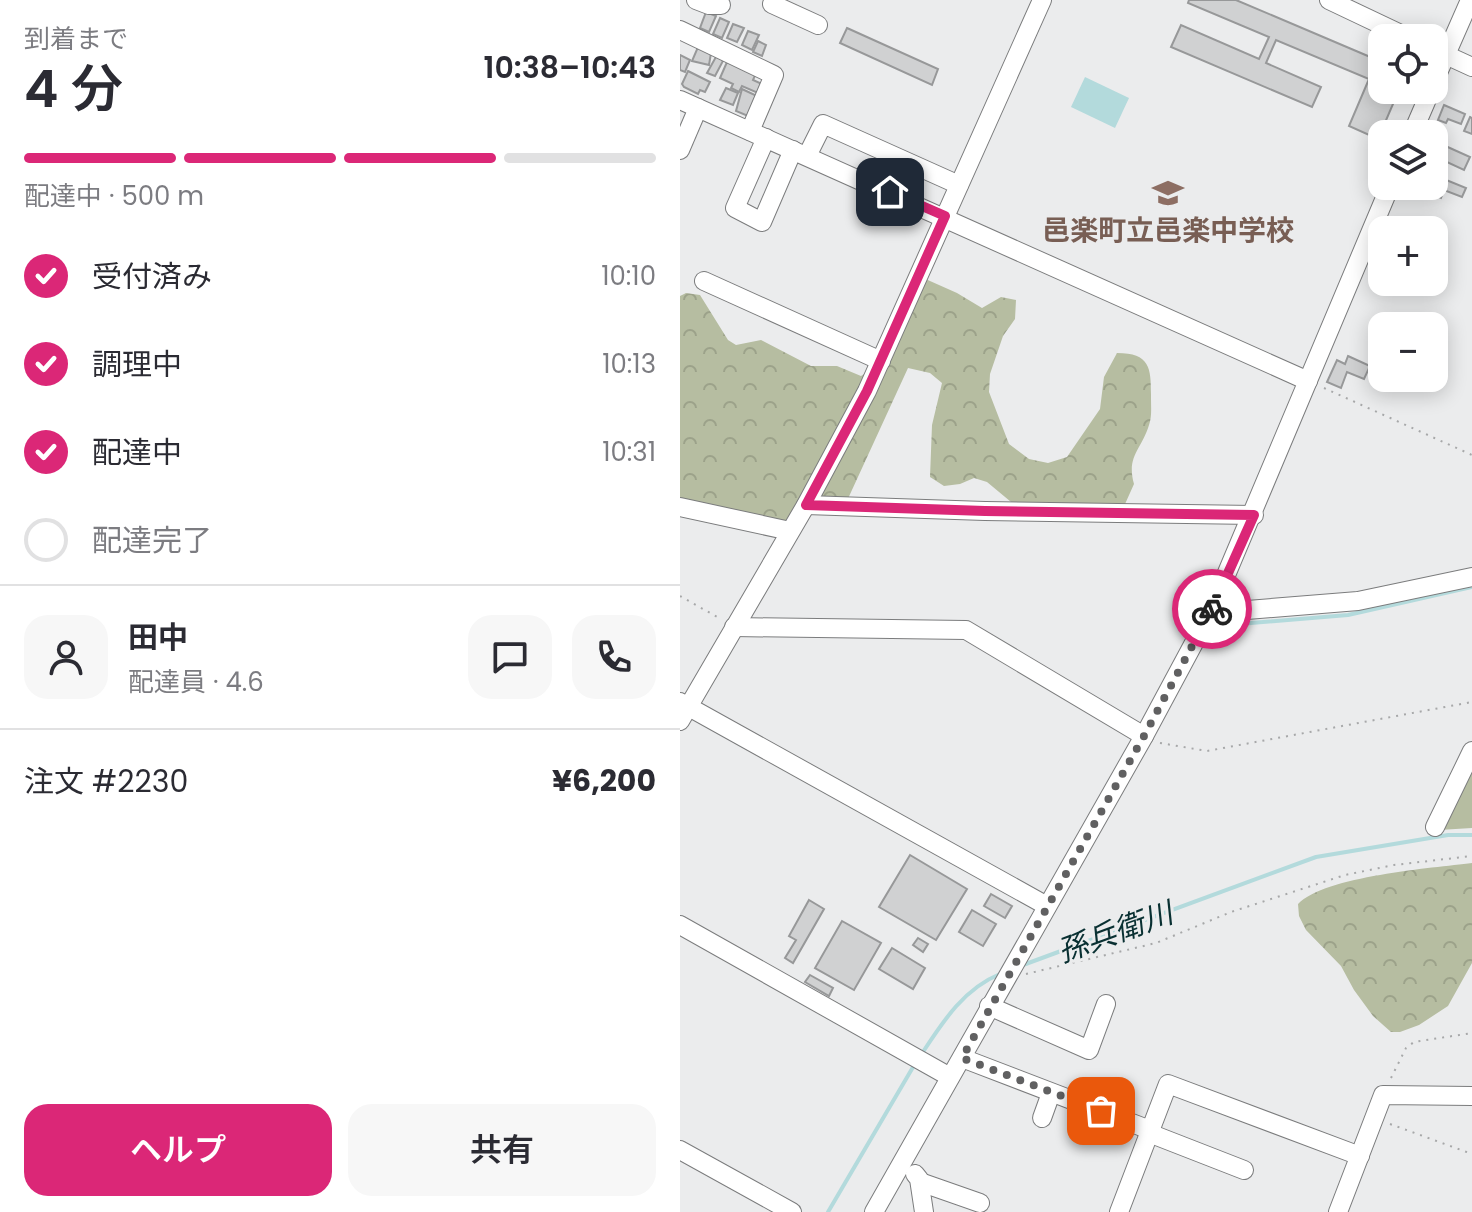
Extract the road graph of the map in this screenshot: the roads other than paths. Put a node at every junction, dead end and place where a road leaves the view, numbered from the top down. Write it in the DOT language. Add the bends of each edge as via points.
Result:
graph roads {
  1 [pos="696,0"];
  2 [pos="812,0"];
  3 [pos="1042,0"];
  4 [pos="1329,0"];
  5 [pos="1470,0"];
  6 [pos="772,4"];
  7 [pos="721,5"];
  8 [pos="1380,24"];
  9 [pos="680,30"];
  10 [pos="1448,38"];
  11 [pos="1448,56"];
  12 [pos="1472,67"];
  13 [pos="680,100"];
  14 [pos="698,108"];
  15 [pos="758,134"];
  16 [pos="680,150"];
  17 [pos="800,153"];
  18 [pos="959,185"];
  19 [pos="1384,200"];
  20 [pos="945,216"];
  21 [pos="704,281"];
  22 [pos="881,361"];
  23 [pos="1308,381"];
  24 [pos="806,505"];
  25 [pos="680,507"];
  26 [pos="1254,515"];
  27 [pos="790,531"];
  28 [pos="1472,577"];
  29 [pos="1210,613"];
  30 [pos="734,627"];
  31 [pos="683,710"];
  32 [pos="1144,736"];
  33 [pos="1472,751"];
  34 [pos="1435,827"];
  35 [pos="1047,906"];
  36 [pos="680,925"];
  37 [pos="1106,1004"];
  38 [pos="989,1006"];
  39 [pos="962,1058"];
  40 [pos="950,1077"];
  41 [pos="1051,1093"];
  42 [pos="1472,1096"];
  43 [pos="1042,1118"];
  44 [pos="1149,1132"];
  45 [pos="680,1150"];
  46 [pos="1360,1156"];
  47 [pos="905,1159"];
  48 [pos="1244,1170"];
  49 [pos="920,1182"];
  50 [pos="980,1203"];
  51 [pos="792,1212"];
  52 [pos="874,1212"];
  53 [pos="924,1212"];
  54 [pos="1119,1212"];
  55 [pos="1338,1212"];
  1 -- 7 [label="street"];
  2 -- 6 [label="street" via="811,21"];
  3 -- 18 [label="street"];
  4 -- 8 [label="street"];
  5 -- 10 [label="street"];
  9 -- 15 [label="street" via="774,75"];
  11 -- 12 [label="street"];
  13 -- 14 [label="street"];
  14 -- 15 [label="street"];
  14 -- 16 [label="street"];
  15 -- 17 [label="street"];
  15 -- 17 [label="street" via="735,208 762,222"];
  17 -- 18 [label="street" via="823,124"];
  17 -- 20 [label="street"];
  18 -- 20 [label="street"];
  19 -- 23 [label="street"];
  20 -- 22 [label="street"];
  20 -- 23 [label="street"];
  21 -- 22 [label="street"];
  22 -- 24 [label="street"];
  23 -- 26 [label="street"];
  24 -- 26 [label="street"];
  24 -- 27 [label="street"];
  25 -- 27 [label="street"];
  26 -- 29 [label="street"];
  27 -- 30 [label="street"];
  28 -- 29 [label="street" via="1358,601"];
  29 -- 32 [label="street"];
  30 -- 31 [label="street"];
  30 -- 32 [label="street" via="966,630"];
  31 -- 35 [label="street"];
  32 -- 35 [label="street"];
  33 -- 34 [label="street"];
  35 -- 38 [label="street"];
  36 -- 40 [label="street"];
  37 -- 38 [label="street" via="1089,1050"];
  38 -- 39 [label="street"];
  39 -- 40 [label="street"];
  39 -- 41 [label="street"];
  40 -- 47 [label="street"];
  41 -- 43 [label="street"];
  41 -- 44 [label="street"];
  42 -- 46 [label="street" via="1383,1095"];
  44 -- 46 [label="street" via="1168,1084"];
  44 -- 48 [label="street"];
  44 -- 54 [label="street"];
  45 -- 51 [label="street"];
  46 -- 55 [label="street"];
  47 -- 49 [label="street"];
  47 -- 52 [label="street"];
  49 -- 50 [label="street"];
  49 -- 53 [label="street"];
}
